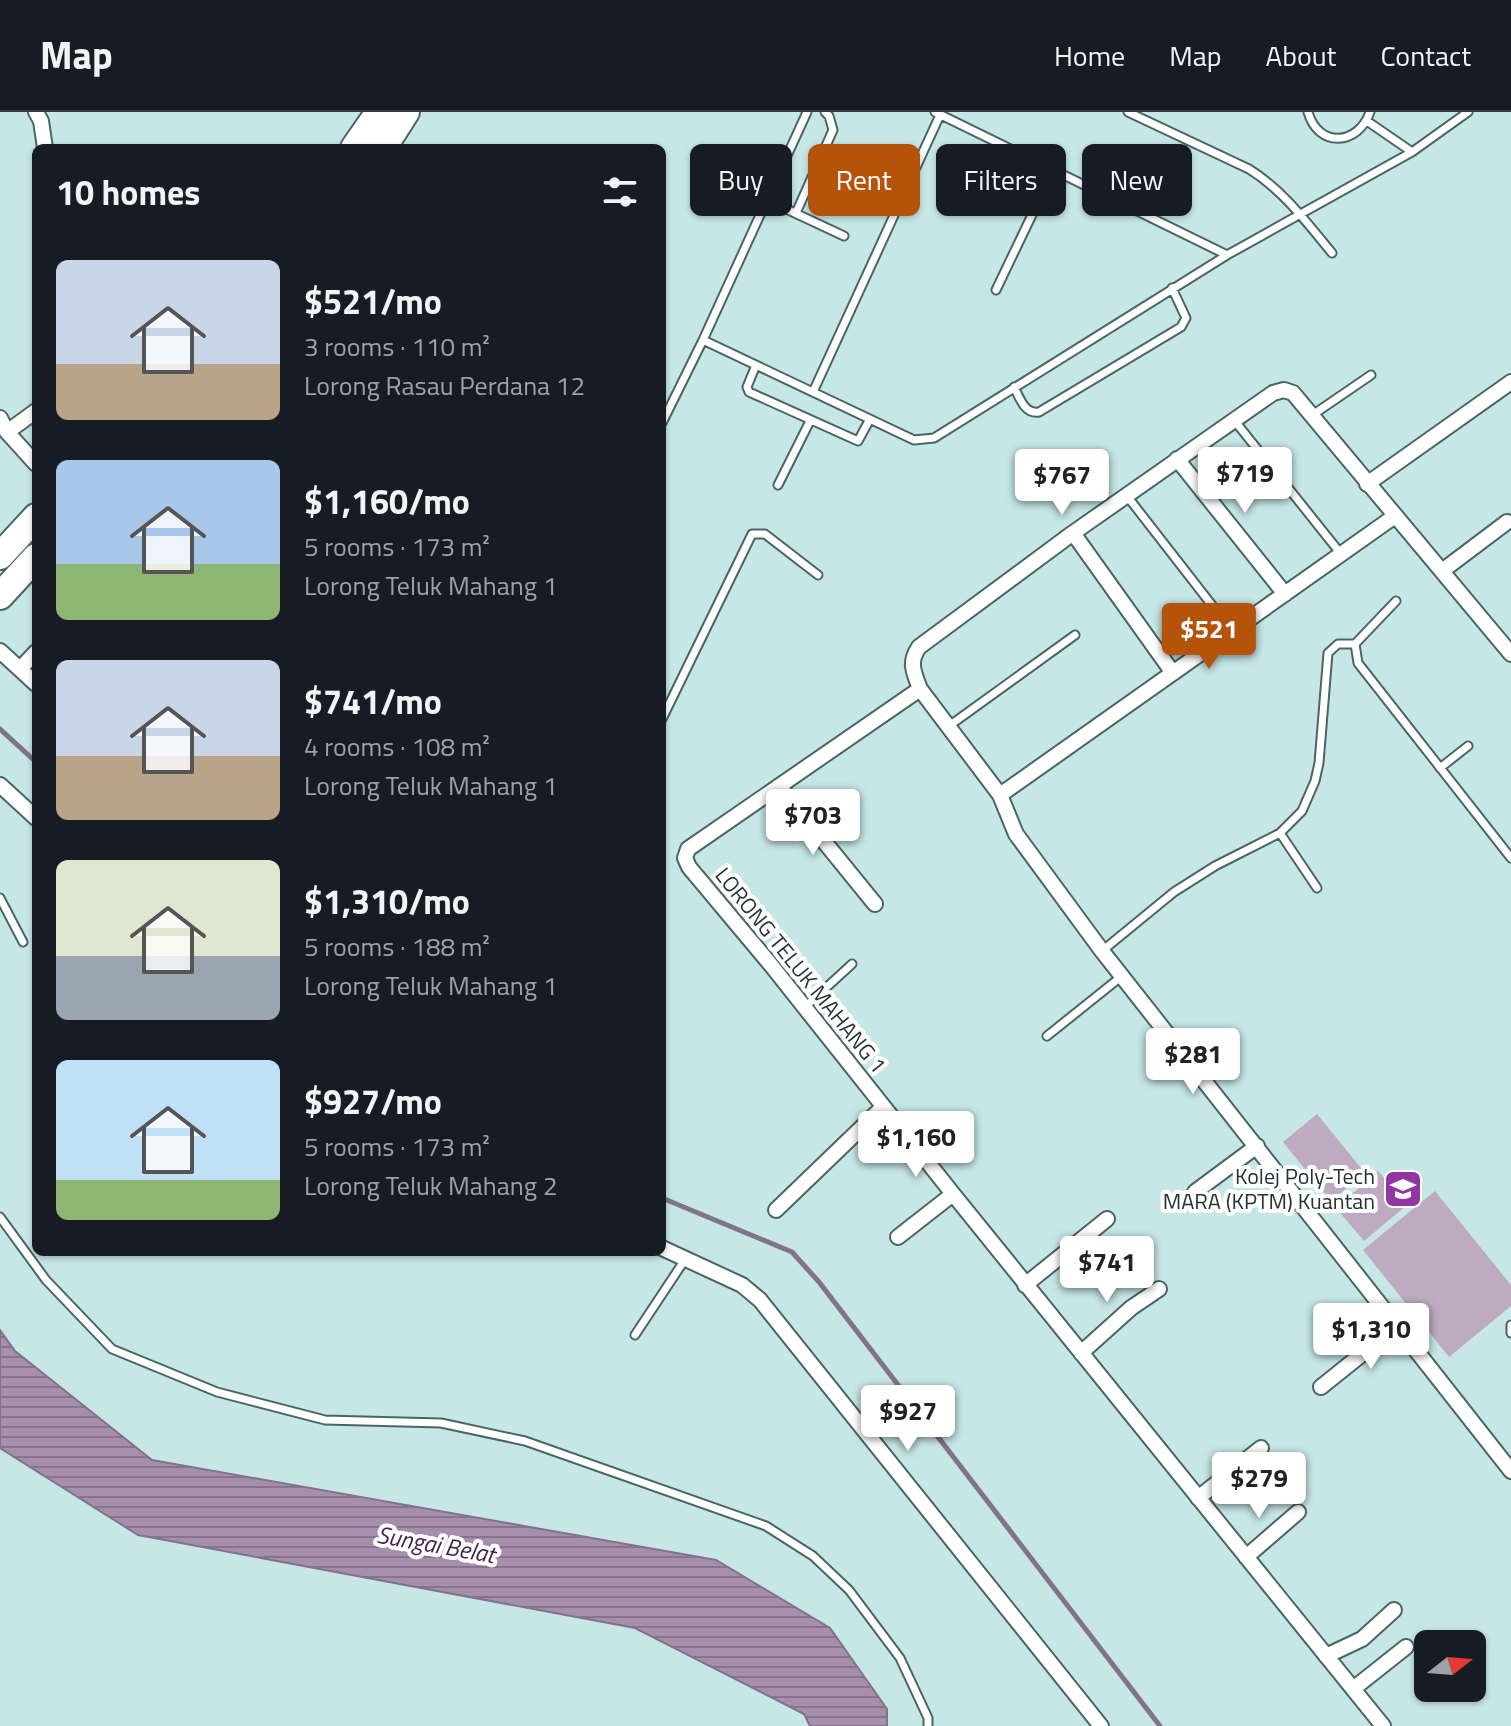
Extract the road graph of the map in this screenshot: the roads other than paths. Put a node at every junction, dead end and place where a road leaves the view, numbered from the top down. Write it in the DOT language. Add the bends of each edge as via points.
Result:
graph roads {
  1 [pos="36,112"];
  2 [pos="379,112"];
  3 [pos="406,112"];
  4 [pos="807,112"];
  5 [pos="825,112"];
  6 [pos="1128,112"];
  7 [pos="1308,112"];
  8 [pos="1468,112"];
  9 [pos="938,113"];
  10 [pos="1368,116"];
  11 [pos="44,144"];
  12 [pos="357,144"];
  13 [pos="386,144"];
  14 [pos="999,144"];
  15 [pos="792,145"];
  16 [pos="1412,152"];
  17 [pos="1066,177"];
  18 [pos="792,211"];
  19 [pos="796,213"];
  20 [pos="1300,214"];
  21 [pos="760,216"];
  22 [pos="1031,216"];
  23 [pos="844,236"];
  24 [pos="1332,253"];
  25 [pos="1227,255"];
  26 [pos="1172,288"];
  27 [pos="996,290"];
  28 [pos="703,340"];
  29 [pos="756,365"];
  30 [pos="1371,375"];
  31 [pos="1511,382"];
  32 [pos="1014,387"];
  33 [pos="813,392"];
  34 [pos="32,414"];
  35 [pos="666,415"];
  36 [pos="1311,416"];
  37 [pos="0,418"];
  38 [pos="870,419"];
  39 [pos="1234,420"];
  40 [pos="810,421"];
  41 [pos="7,432"];
  42 [pos="1177,459"];
  43 [pos="32,460"];
  44 [pos="1367,484"];
  45 [pos="778,485"];
  46 [pos="1126,495"];
  47 [pos="1395,516"];
  48 [pos="32,521"];
  49 [pos="1507,522"];
  50 [pos="1073,533"];
  51 [pos="1341,554"];
  52 [pos="0,556"];
  53 [pos="32,561"];
  54 [pos="1442,571"];
  55 [pos="818,575"];
  56 [pos="1285,594"];
  57 [pos="0,596"];
  58 [pos="1396,601"];
  59 [pos="1232,631"];
  60 [pos="1075,635"];
  61 [pos="1355,644"];
  62 [pos="1509,646"];
  63 [pos="32,653"];
  64 [pos="10,661"];
  65 [pos="1173,673"];
  66 [pos="0,676"];
  67 [pos="32,680"];
  68 [pos="920,689"];
  69 [pos="666,711"];
  70 [pos="949,726"];
  71 [pos="1468,746"];
  72 [pos="1440,768"];
  73 [pos="0,785"];
  74 [pos="779,786"];
  75 [pos="1000,795"];
  76 [pos="32,814"];
  77 [pos="1280,833"];
  78 [pos="1511,858"];
  79 [pos="1317,888"];
  80 [pos="0,898"];
  81 [pos="875,904"];
  82 [pos="23,942"];
  83 [pos="1102,951"];
  84 [pos="852,964"];
  85 [pos="1122,976"];
  86 [pos="804,1008"];
  87 [pos="1047,1036"];
  88 [pos="883,1107"];
  89 [pos="1257,1146"];
  90 [pos="1195,1192"];
  91 [pos="953,1194"];
  92 [pos="776,1210"];
  93 [pos="0,1217"];
  94 [pos="1107,1219"];
  95 [pos="898,1237"];
  96 [pos="666,1250"];
  97 [pos="686,1258"];
  98 [pos="1025,1285"];
  99 [pos="1159,1289"];
  100 [pos="1511,1325"];
  101 [pos="1397,1326"];
  102 [pos="1511,1333"];
  103 [pos="635,1335"];
  104 [pos="1081,1353"];
  105 [pos="1321,1387"];
  106 [pos="1261,1448"];
  107 [pos="1511,1471"];
  108 [pos="1198,1498"];
  109 [pos="1298,1512"];
  110 [pos="1246,1557"];
  111 [pos="1394,1610"];
  112 [pos="1406,1647"];
  113 [pos="1326,1656"];
  114 [pos="1353,1689"];
  115 [pos="928,1726"];
  116 [pos="1101,1726"];
  117 [pos="1383,1726"];
  1 -- 11 [label="street"];
  2 -- 12 [label="highway"];
  3 -- 13 [label="highway"];
  4 -- 15 [label="lane"];
  5 -- 19 [label="lane" via="833,130"];
  6 -- 20 [label="lane" via="1249,169"];
  7 -- 10 [label="lane" via="1321,133 1341,138 1361,130"];
  8 -- 16 [label="lane"];
  9 -- 14 [label="lane"];
  9 -- 33 [label="lane"];
  10 -- 16 [label="lane"];
  16 -- 20 [label="lane"];
  17 -- 25 [label="lane"];
  18 -- 19 [label="lane"];
  19 -- 23 [label="lane"];
  20 -- 24 [label="lane"];
  20 -- 25 [label="lane"];
  21 -- 28 [label="lane"];
  22 -- 27 [label="lane"];
  25 -- 26 [label="lane"];
  26 -- 32 [label="lane"];
  26 -- 32 [label="lane" via="1186,318 1181,327 1039,412 1026,410"];
  28 -- 29 [label="lane"];
  28 -- 35 [label="lane"];
  29 -- 33 [label="lane"];
  29 -- 40 [label="lane" via="749,392"];
  30 -- 36 [label="lane"];
  31 -- 44 [label="street"];
  32 -- 38 [label="lane" via="925,440"];
  33 -- 38 [label="lane"];
  34 -- 41 [label="street"];
  36 -- 39 [label="street" via="1293,393 1284,390"];
  36 -- 44 [label="street"];
  37 -- 41 [label="street"];
  38 -- 40 [label="lane" via="858,441"];
  39 -- 42 [label="street"];
  39 -- 51 [label="lane"];
  40 -- 45 [label="lane"];
  41 -- 43 [label="street"];
  42 -- 46 [label="street"];
  42 -- 56 [label="street"];
  44 -- 47 [label="street"];
  46 -- 50 [label="street"];
  46 -- 59 [label="lane"];
  47 -- 51 [label="street"];
  47 -- 54 [label="street"];
  48 -- 52 [label="highway"];
  49 -- 54 [label="street"];
  50 -- 65 [label="street"];
  50 -- 68 [label="street" via="919,647 913,670"];
  51 -- 56 [label="street"];
  53 -- 57 [label="highway"];
  54 -- 62 [label="street"];
  55 -- 69 [label="lane" via="765,534 752,534"];
  56 -- 59 [label="street"];
  58 -- 61 [label="lane"];
  59 -- 65 [label="street"];
  60 -- 70 [label="lane"];
  61 -- 72 [label="lane" via="1358,663"];
  61 -- 77 [label="lane" via="1338,644 1328,653 1315,781 1302,811"];
  63 -- 64 [label="street"];
  64 -- 66 [label="street"];
  64 -- 67 [label="street"];
  65 -- 75 [label="street"];
  68 -- 70 [label="street"];
  68 -- 74 [label="street, LORONG TELUK MAHANG 1"];
  70 -- 75 [label="street"];
  71 -- 72 [label="lane"];
  72 -- 78 [label="lane"];
  73 -- 76 [label="street"];
  74 -- 81 [label="street"];
  74 -- 86 [label="street, LORONG TELUK MAHANG 1" via="688,849 685,858"];
  75 -- 83 [label="street" via="1016,834"];
  77 -- 79 [label="lane"];
  77 -- 83 [label="lane" via="1174,892"];
  80 -- 82 [label="lane"];
  83 -- 85 [label="street"];
  84 -- 86 [label="lane"];
  85 -- 87 [label="lane"];
  85 -- 89 [label="street"];
  86 -- 88 [label="street, LORONG TELUK MAHANG 1"];
  88 -- 91 [label="street, LORONG TELUK MAHANG 1"];
  88 -- 92 [label="street"];
  89 -- 90 [label="street"];
  89 -- 101 [label="street"];
  91 -- 95 [label="street"];
  91 -- 98 [label="street, LORONG TELUK MAHANG 1"];
  93 -- 115 [label="lane" via="46,1280 112,1349 217,1392 325,1420 441,1423 525,1441 766,1526 813,1556 849,1590 900,1658"];
  94 -- 98 [label="street"];
  96 -- 97 [label="street"];
  97 -- 103 [label="lane"];
  97 -- 116 [label="street" via="742,1285 760,1300"];
  98 -- 104 [label="street, LORONG TELUK MAHANG 1"];
  99 -- 104 [label="street"];
  100 -- 102 [label="lane"];
  101 -- 105 [label="street"];
  101 -- 107 [label="street"];
  104 -- 108 [label="street, LORONG TELUK MAHANG 1"];
  106 -- 108 [label="street"];
  108 -- 110 [label="street, LORONG TELUK MAHANG 1"];
  109 -- 110 [label="street"];
  110 -- 113 [label="street, LORONG TELUK MAHANG 1"];
  111 -- 113 [label="street" via="1362,1639"];
  112 -- 114 [label="street"];
  113 -- 114 [label="street, LORONG TELUK MAHANG 1"];
  114 -- 117 [label="street, LORONG TELUK MAHANG 1"];
}
